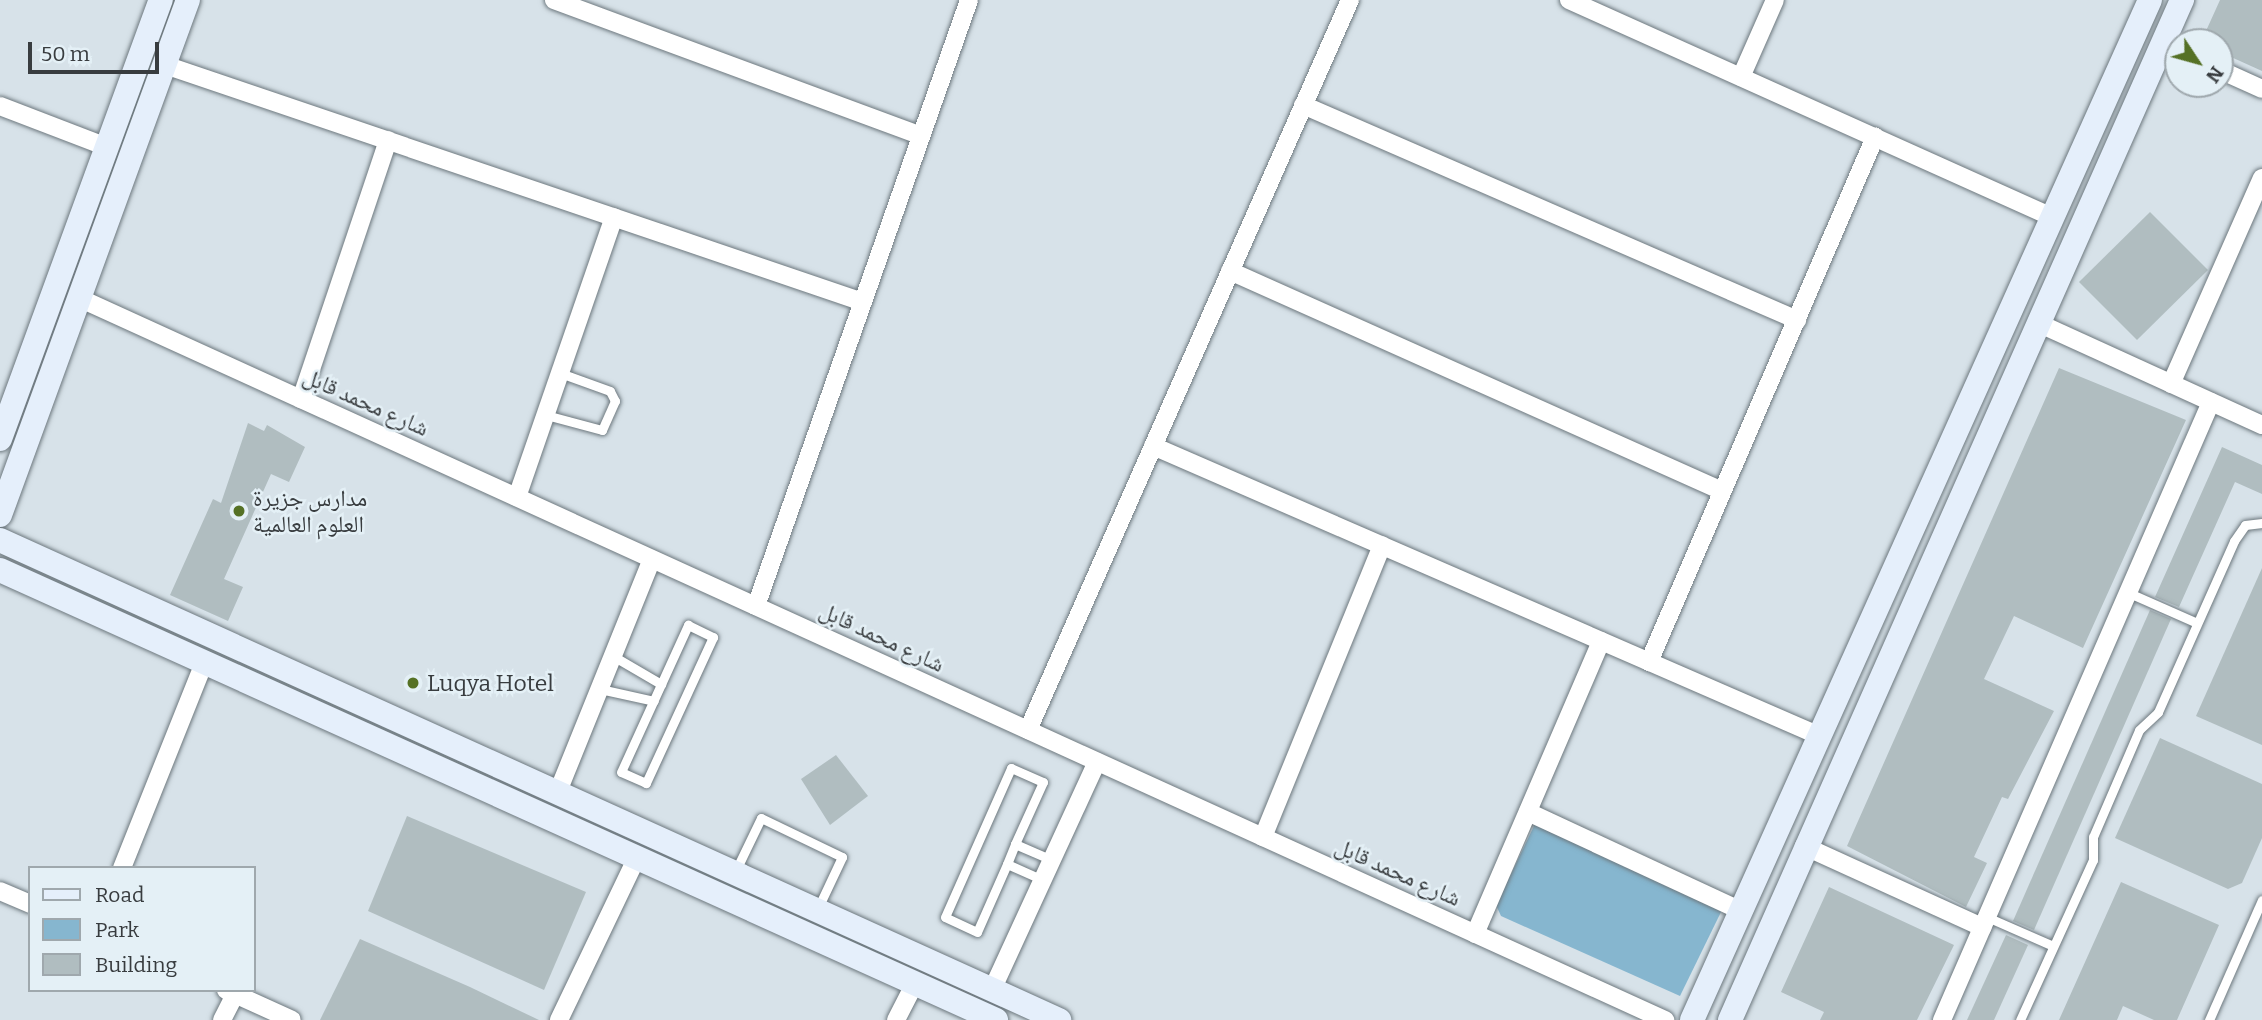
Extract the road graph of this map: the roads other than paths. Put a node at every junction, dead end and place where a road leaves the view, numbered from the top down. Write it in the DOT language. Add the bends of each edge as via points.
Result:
graph roads {
  1 [pos="161,0"];
  2 [pos="188,0"];
  3 [pos="554,0"];
  4 [pos="969,0"];
  5 [pos="1350,0"];
  6 [pos="1569,0"];
  7 [pos="1775,0"];
  8 [pos="2150,0"];
  9 [pos="2182,0"];
  10 [pos="2175,28"];
  11 [pos="2164,61"];
  12 [pos="164,65"];
  13 [pos="2234,76"];
  14 [pos="1741,77"];
  15 [pos="2262,89"];
  16 [pos="1303,105"];
  17 [pos="0,106"];
  18 [pos="921,136"];
  19 [pos="1875,138"];
  20 [pos="387,140"];
  21 [pos="107,148"];
  22 [pos="2262,178"];
  23 [pos="614,217"];
  24 [pos="2052,217"];
  25 [pos="1230,271"];
  26 [pos="79,298"];
  27 [pos="863,302"];
  28 [pos="1797,320"];
  29 [pos="2038,323"];
  30 [pos="560,373"];
  31 [pos="2171,384"];
  32 [pos="301,399"];
  33 [pos="2211,402"];
  34 [pos="546,415"];
  35 [pos="2262,425"];
  36 [pos="0,439"];
  37 [pos="1153,446"];
  38 [pos="1722,491"];
  39 [pos="517,497"];
  40 [pos="0,514"];
  41 [pos="2262,523"];
  42 [pos="0,540"];
  43 [pos="1382,545"];
  44 [pos="652,559"];
  45 [pos="0,570"];
  46 [pos="2129,593"];
  47 [pos="756,606"];
  48 [pos="2197,623"];
  49 [pos="1601,641"];
  50 [pos="613,656"];
  51 [pos="1649,662"];
  52 [pos="203,665"];
  53 [pos="662,684"];
  54 [pos="600,689"];
  55 [pos="653,701"];
  56 [pos="384,716"];
  57 [pos="1028,730"];
  58 [pos="1820,736"];
  59 [pos="373,741"];
  60 [pos="1097,762"];
  61 [pos="557,794"];
  62 [pos="1528,812"];
  63 [pos="1262,837"];
  64 [pos="1015,844"];
  65 [pos="1804,846"];
  66 [pos="636,859"];
  67 [pos="1052,860"];
  68 [pos="1007,864"];
  69 [pos="123,866"];
  70 [pos="734,874"];
  71 [pos="1043,880"];
  72 [pos="0,891"];
  73 [pos="2262,900"];
  74 [pos="28,903"];
  75 [pos="816,911"];
  76 [pos="1741,911"];
  77 [pos="1985,922"];
  78 [pos="1475,933"];
  79 [pos="2053,946"];
  80 [pos="915,983"];
  81 [pos="992,990"];
  82 [pos="231,992"];
  83 [pos="222,1020"];
  84 [pos="292,1020"];
  85 [pos="559,1020"];
  86 [pos="896,1020"];
  87 [pos="996,1020"];
  88 [pos="1059,1020"];
  89 [pos="1665,1020"];
  90 [pos="1692,1020"];
  91 [pos="1730,1020"];
  92 [pos="1942,1020"];
  93 [pos="2020,1020"];
  94 [pos="2209,1020"];
  1 -- 21 [label="street"];
  2 -- 12 [label="street"];
  3 -- 18 [label="street"];
  4 -- 18 [label="street"];
  5 -- 16 [label="street"];
  6 -- 14 [label="street"];
  7 -- 14 [label="street"];
  8 -- 24 [label="street"];
  9 -- 10 [label="street"];
  11 -- 29 [label="street"];
  12 -- 20 [label="street"];
  12 -- 26 [label="street"];
  13 -- 15 [label="street"];
  14 -- 19 [label="street"];
  16 -- 25 [label="street"];
  16 -- 28 [label="street"];
  17 -- 21 [label="street"];
  18 -- 27 [label="street"];
  19 -- 24 [label="street"];
  19 -- 28 [label="street"];
  20 -- 23 [label="street"];
  20 -- 32 [label="street"];
  21 -- 36 [label="street"];
  22 -- 31 [label="street"];
  23 -- 27 [label="street"];
  23 -- 30 [label="street"];
  24 -- 58 [label="street"];
  25 -- 37 [label="street"];
  25 -- 38 [label="street"];
  26 -- 32 [label="street, شارع محمد قابل"];
  26 -- 40 [label="street"];
  27 -- 47 [label="street"];
  28 -- 38 [label="street"];
  29 -- 31 [label="street"];
  29 -- 65 [label="street"];
  30 -- 34 [label="street"];
  30 -- 34 [label="lane" via="610,391 615,401 602,430"];
  31 -- 33 [label="street"];
  32 -- 39 [label="street, شارع محمد قابل"];
  33 -- 35 [label="street"];
  33 -- 46 [label="street"];
  34 -- 39 [label="street"];
  37 -- 43 [label="street"];
  37 -- 57 [label="street"];
  38 -- 51 [label="street"];
  39 -- 44 [label="street, شارع محمد قابل"];
  41 -- 48 [label="lane" via="2245,525 2234,541"];
  42 -- 56 [label="street"];
  43 -- 49 [label="street"];
  43 -- 63 [label="street"];
  44 -- 47 [label="street, شارع محمد قابل"];
  44 -- 50 [label="street"];
  45 -- 52 [label="street"];
  46 -- 48 [label="lane"];
  46 -- 77 [label="street"];
  47 -- 57 [label="street, شارع محمد قابل"];
  48 -- 79 [label="lane" via="2158,712 2140,730"];
  49 -- 51 [label="street"];
  49 -- 62 [label="street"];
  50 -- 53 [label="lane"];
  50 -- 54 [label="street"];
  51 -- 58 [label="street"];
  52 -- 59 [label="street"];
  52 -- 69 [label="street"];
  53 -- 55 [label="lane"];
  53 -- 55 [label="lane" via="688,625 713,637 646,783 621,772"];
  54 -- 55 [label="lane"];
  54 -- 61 [label="street"];
  56 -- 59 [label="street"];
  56 -- 61 [label="street"];
  57 -- 60 [label="street, شارع محمد قابل"];
  58 -- 76 [label="street"];
  59 -- 66 [label="street"];
  60 -- 63 [label="street, شارع محمد قابل"];
  60 -- 67 [label="street"];
  61 -- 70 [label="street"];
  62 -- 76 [label="street"];
  62 -- 78 [label="street"];
  63 -- 78 [label="street, شارع محمد قابل"];
  64 -- 67 [label="lane"];
  64 -- 68 [label="lane"];
  64 -- 68 [label="lane" via="1043,782 1012,768 946,917 978,932"];
  65 -- 77 [label="street"];
  65 -- 91 [label="street"];
  66 -- 80 [label="street"];
  66 -- 85 [label="street"];
  67 -- 71 [label="street"];
  68 -- 71 [label="lane"];
  70 -- 75 [label="street"];
  70 -- 75 [label="lane" via="761,818 842,857"];
  71 -- 81 [label="street"];
  72 -- 74 [label="street"];
  73 -- 94 [label="lane"];
  75 -- 81 [label="street"];
  76 -- 90 [label="street"];
  77 -- 79 [label="lane"];
  77 -- 92 [label="street"];
  78 -- 89 [label="street, شارع محمد قابل"];
  79 -- 93 [label="lane"];
  80 -- 86 [label="street"];
  80 -- 87 [label="street"];
  81 -- 88 [label="street"];
  82 -- 83 [label="street"];
  82 -- 84 [label="street"];
}
